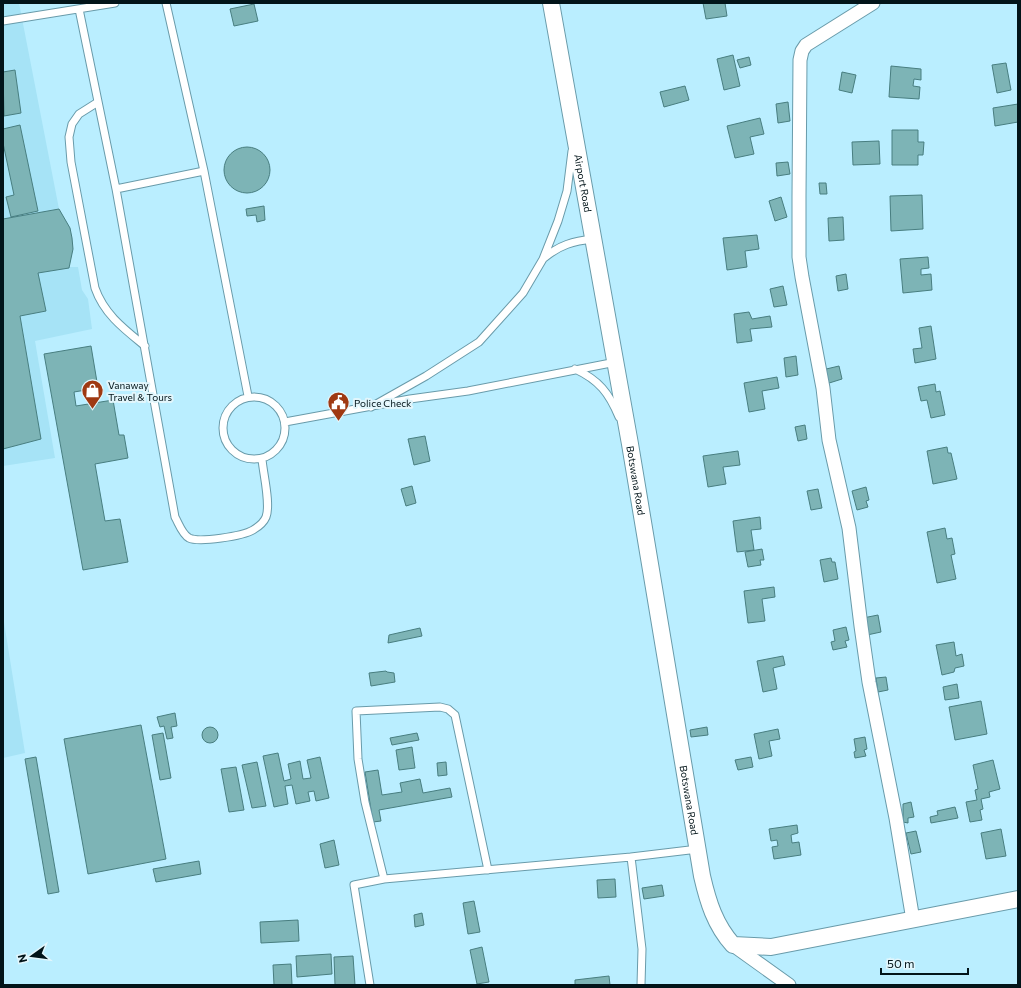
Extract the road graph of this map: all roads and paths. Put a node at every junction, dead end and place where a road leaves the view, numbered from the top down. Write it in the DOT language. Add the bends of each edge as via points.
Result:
graph roads {
  1 [pos="115,3"];
  2 [pos="166,3"];
  3 [pos="551,3"];
  4 [pos="873,3"];
  5 [pos="79,9"];
  6 [pos="3,22"];
  7 [pos="98,102"];
  8 [pos="575,127"];
  9 [pos="204,171"];
  10 [pos="116,189"];
  11 [pos="593,239"];
  12 [pos="543,259"];
  13 [pos="145,346"];
  14 [pos="616,362"];
  15 [pos="575,369"];
  16 [pos="248,396"];
  17 [pos="371,406"];
  18 [pos="285,422"];
  19 [pos="630,444"];
  20 [pos="262,458"];
  21 [pos="698,849"];
  22 [pos="631,857"];
  23 [pos="488,870"];
  24 [pos="384,879"];
  25 [pos="1018,899"];
  26 [pos="913,920"];
  27 [pos="733,945"];
  28 [pos="370,985"];
  29 [pos="642,985"];
  30 [pos="789,985"];
  1 -- 5 [label="lane"];
  2 -- 9 [label="lane"];
  3 -- 8 [label="street, Airport Road"];
  4 -- 26 [label="street" via="806,45 802,51 799,257 830,440 849,528 869,682"];
  5 -- 6 [label="lane"];
  5 -- 7 [label="lane"];
  7 -- 10 [label="lane"];
  7 -- 13 [label="lane" via="79,114 72,124 69,142 95,288 99,301 109,314"];
  8 -- 11 [label="street, Airport Road"];
  8 -- 12 [label="lane" via="567,191"];
  9 -- 10 [label="lane"];
  9 -- 16 [label="lane"];
  10 -- 13 [label="lane"];
  11 -- 12 [label="lane" via="575,240 565,244 554,249"];
  11 -- 14 [label="street, Airport Road"];
  12 -- 17 [label="lane" via="523,293 479,342 426,376"];
  13 -- 20 [label="lane" via="175,518 189,538 215,538 252,531 266,518 268,509"];
  14 -- 15 [label="lane"];
  14 -- 19 [label="street, Botswana Road"];
  15 -- 17 [label="lane" via="468,391"];
  15 -- 19 [label="lane" via="591,377 609,396"];
  16 -- 18 [label="lane" via="258,396 276,404"];
  16 -- 20 [label="lane" via="229,408 222,429 231,449 240,456"];
  17 -- 18 [label="lane"];
  18 -- 20 [label="lane" via="286,430 281,445 276,451"];
  19 -- 21 [label="street, Botswana Road"];
  21 -- 22 [label="lane"];
  21 -- 27 [label="street, Botswana Road" via="702,876 714,917 721,932"];
  22 -- 23 [label="lane"];
  22 -- 29 [label="lane" via="642,949"];
  23 -- 24 [label="lane"];
  23 -- 24 [label="lane" via="455,715 440,707 356,711 358,759"];
  24 -- 28 [label="lane" via="354,885"];
  25 -- 26 [label="street"];
  26 -- 27 [label="street" via="771,947"];
  27 -- 30 [label="street"];
}
